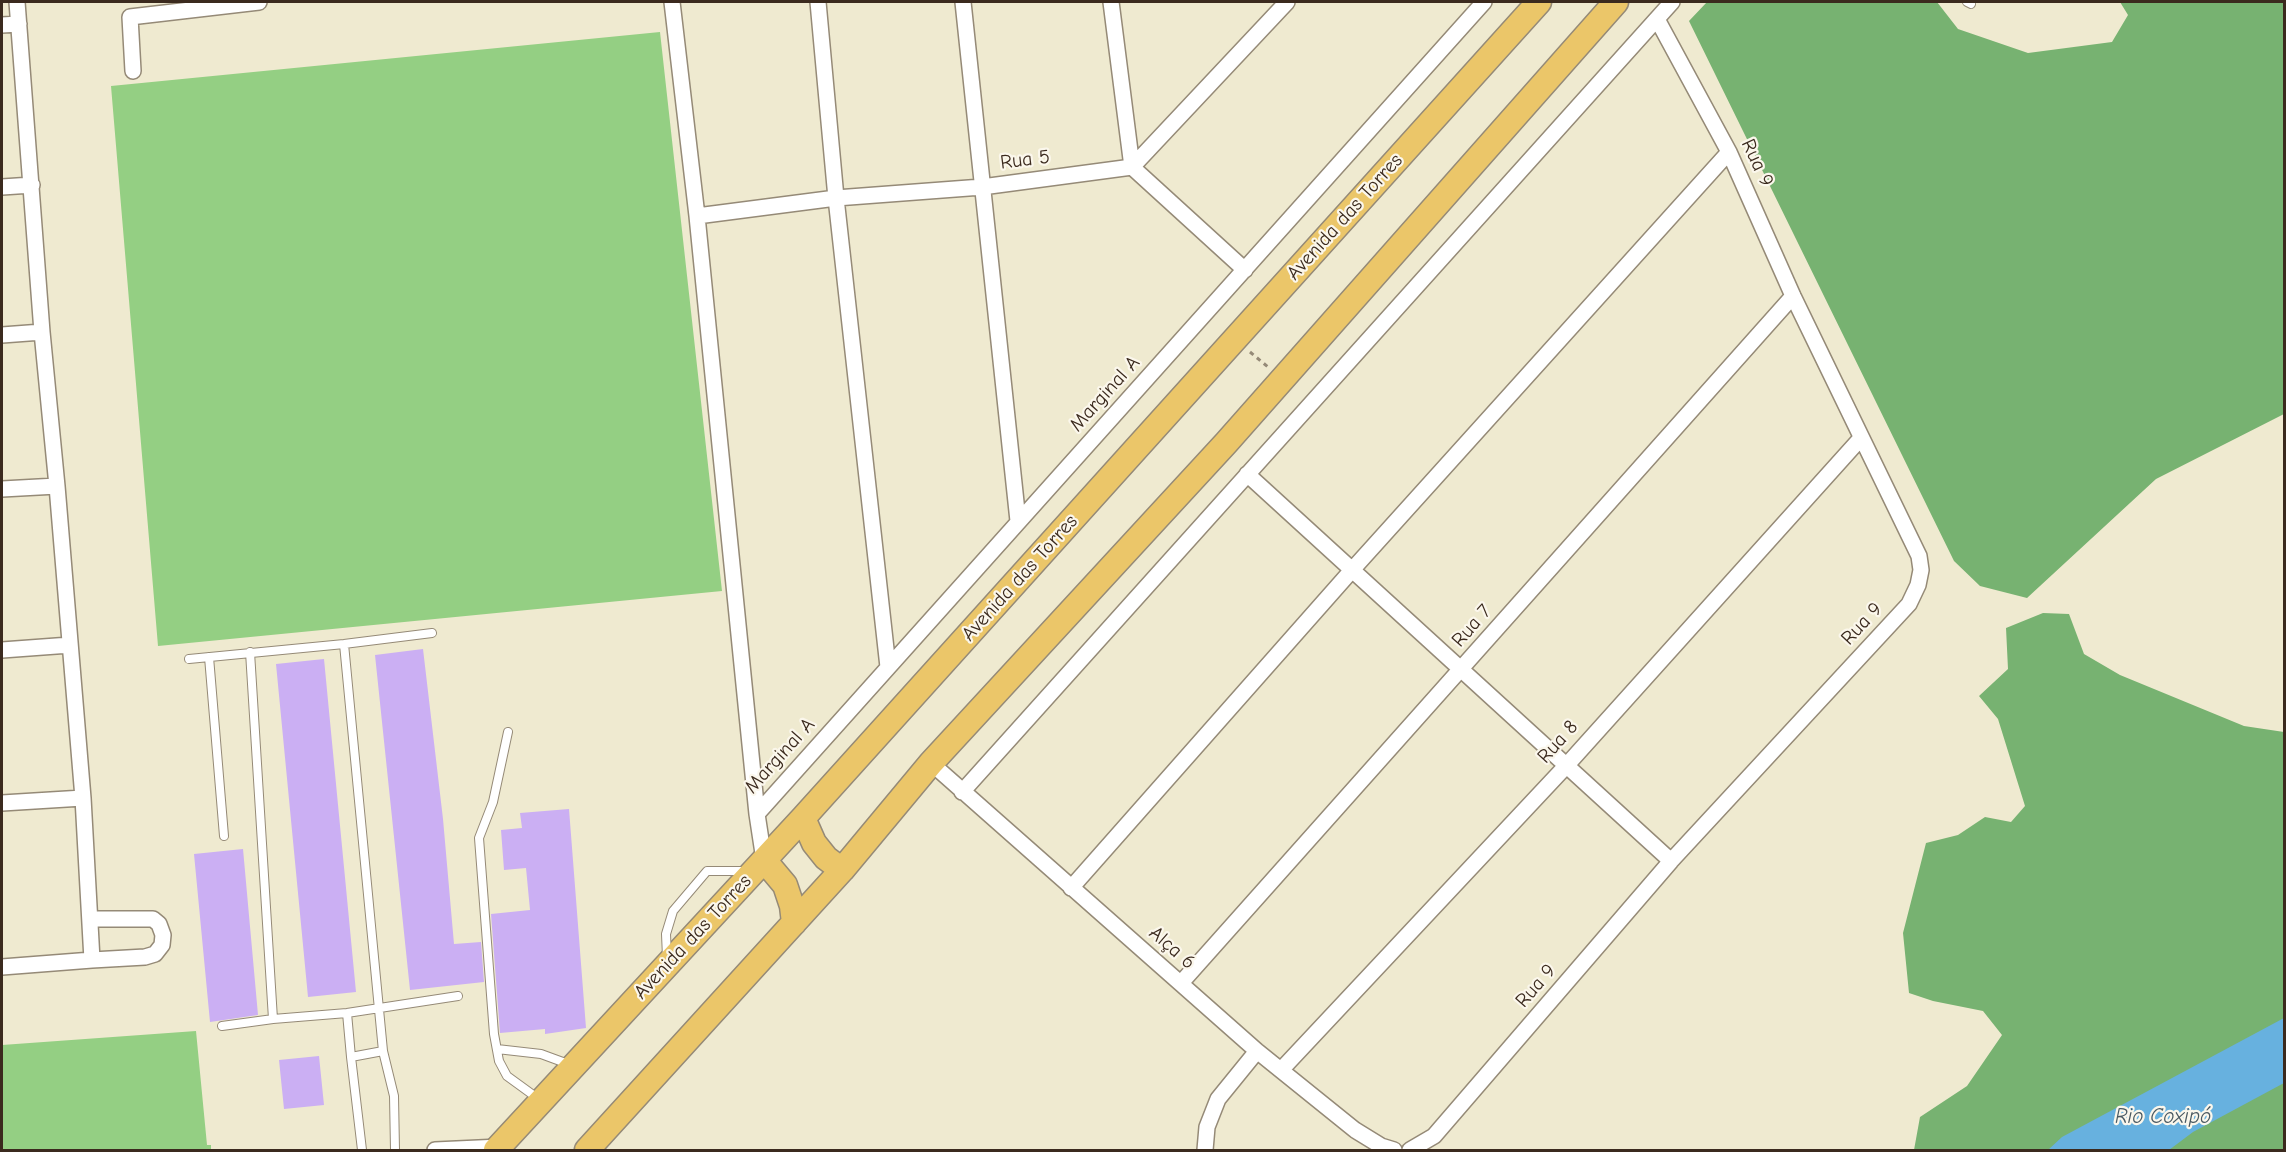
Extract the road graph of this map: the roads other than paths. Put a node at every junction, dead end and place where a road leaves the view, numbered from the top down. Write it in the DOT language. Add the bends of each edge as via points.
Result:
graph roads {
  1 [pos="17,2"];
  2 [pos="260,2"];
  3 [pos="672,2"];
  4 [pos="818,2"];
  5 [pos="963,2"];
  6 [pos="1111,2"];
  7 [pos="1287,2"];
  8 [pos="1484,2"];
  9 [pos="1539,2"];
  10 [pos="1616,2"];
  11 [pos="1672,2"];
  12 [pos="1657,19"];
  13 [pos="20,24"];
  14 [pos="2,25"];
  15 [pos="133,71"];
  16 [pos="1729,152"];
  17 [pos="1132,167"];
  18 [pos="32,185"];
  19 [pos="2,187"];
  20 [pos="982,187"];
  21 [pos="836,198"];
  22 [pos="697,216"];
  23 [pos="1245,270"];
  24 [pos="1793,296"];
  25 [pos="42,332"];
  26 [pos="2,335"];
  27 [pos="1861,438"];
  28 [pos="1247,474"];
  29 [pos="57,486"];
  30 [pos="2,489"];
  31 [pos="1018,521"];
  32 [pos="1352,570"];
  33 [pos="432,633"];
  34 [pos="344,644"];
  35 [pos="70,645"];
  36 [pos="2,650"];
  37 [pos="250,652"];
  38 [pos="209,657"];
  39 [pos="189,659"];
  40 [pos="888,667"];
  41 [pos="1461,670"];
  42 [pos="508,732"];
  43 [pos="931,763"];
  44 [pos="1566,765"];
  45 [pos="962,792"];
  46 [pos="83,798"];
  47 [pos="2,803"];
  48 [pos="757,814"];
  49 [pos="803,818"];
  50 [pos="224,836"];
  51 [pos="1671,861"];
  52 [pos="759,866"];
  53 [pos="842,870"];
  54 [pos="1071,888"];
  55 [pos="90,919"];
  56 [pos="794,923"];
  57 [pos="92,960"];
  58 [pos="668,964"];
  59 [pos="2,967"];
  60 [pos="1181,983"];
  61 [pos="458,996"];
  62 [pos="378,1008"];
  63 [pos="347,1013"];
  64 [pos="273,1019"];
  65 [pos="222,1026"];
  66 [pos="497,1049"];
  67 [pos="383,1051"];
  68 [pos="1257,1051"];
  69 [pos="351,1057"];
  70 [pos="573,1066"];
  71 [pos="1281,1070"];
  72 [pos="541,1102"];
  73 [pos="498,1148"];
  74 [pos="362,1150"];
  75 [pos="395,1150"];
  76 [pos="435,1150"];
  77 [pos="587,1150"];
  78 [pos="1205,1150"];
  79 [pos="1394,1150"];
  80 [pos="1410,1150"];
  1 -- 13 [label="street"];
  2 -- 15 [label="street" via="130,17"];
  3 -- 22 [label="street"];
  4 -- 21 [label="street"];
  5 -- 20 [label="street"];
  6 -- 17 [label="street"];
  7 -- 17 [label="street"];
  8 -- 23 [label="street, Marginal A"];
  9 -- 49 [label="main road, Avenida das Torres"];
  10 -- 43 [label="main road" via="1219,452"];
  11 -- 12 [label="street"];
  12 -- 16 [label="street, Rua 9"];
  12 -- 28 [label="street"];
  13 -- 14 [label="street"];
  13 -- 18 [label="street"];
  16 -- 24 [label="street, Rua 9"];
  16 -- 32 [label="street"];
  17 -- 20 [label="street, Rua 5"];
  17 -- 23 [label="street"];
  18 -- 19 [label="street"];
  18 -- 25 [label="street"];
  20 -- 21 [label="street, Rua 5"];
  20 -- 31 [label="street"];
  21 -- 22 [label="street, Rua 5"];
  21 -- 40 [label="street"];
  22 -- 48 [label="street"];
  23 -- 31 [label="street, Marginal A"];
  24 -- 27 [label="street, Rua 9"];
  24 -- 41 [label="street, Rua 7"];
  25 -- 26 [label="street"];
  25 -- 29 [label="street"];
  27 -- 44 [label="street, Rua 8"];
  27 -- 51 [label="street, Rua 9" via="1919,556 1918,585 1909,604"];
  28 -- 32 [label="street"];
  28 -- 45 [label="street"];
  29 -- 30 [label="street"];
  29 -- 35 [label="street"];
  31 -- 40 [label="street, Marginal A"];
  32 -- 41 [label="street"];
  32 -- 54 [label="street"];
  33 -- 34 [label="lane"];
  34 -- 37 [label="lane"];
  34 -- 62 [label="lane"];
  35 -- 36 [label="street"];
  35 -- 46 [label="street"];
  37 -- 38 [label="lane"];
  37 -- 64 [label="lane"];
  38 -- 39 [label="lane"];
  38 -- 50 [label="lane"];
  40 -- 48 [label="street, Marginal A"];
  41 -- 44 [label="street"];
  41 -- 60 [label="street, Rua 7"];
  42 -- 66 [label="lane" via="494,801 479,838"];
  43 -- 45 [label="street, Alça 6"];
  43 -- 53 [label="main road"];
  44 -- 51 [label="street"];
  44 -- 71 [label="street, Rua 8"];
  45 -- 54 [label="street, Alça 6"];
  46 -- 47 [label="street"];
  46 -- 55 [label="street"];
  48 -- 52 [label="street"];
  49 -- 52 [label="main road, Avenida das Torres"];
  49 -- 53 [label="main road" via="814,843"];
  51 -- 80 [label="street, Rua 9" via="1434,1136"];
  52 -- 56 [label="main road" via="785,885"];
  52 -- 58 [label="main road, Avenida das Torres"];
  52 -- 58 [label="lane" via="707,871 673,911 666,934"];
  53 -- 56 [label="main road"];
  54 -- 60 [label="street, Alça 6"];
  55 -- 57 [label="street"];
  55 -- 57 [label="street" via="153,919 163,935 155,954"];
  56 -- 77 [label="main road"];
  57 -- 59 [label="street"];
  58 -- 70 [label="main road, Avenida das Torres"];
  60 -- 68 [label="street, Alça 6"];
  61 -- 62 [label="lane"];
  62 -- 63 [label="lane"];
  62 -- 67 [label="lane"];
  63 -- 64 [label="lane"];
  63 -- 69 [label="lane"];
  64 -- 65 [label="lane"];
  66 -- 70 [label="lane" via="541,1054"];
  66 -- 72 [label="lane" via="507,1077"];
  67 -- 69 [label="lane"];
  67 -- 75 [label="lane" via="394,1096"];
  68 -- 71 [label="street, Alça 6"];
  68 -- 78 [label="street" via="1218,1099 1207,1127"];
  69 -- 74 [label="lane"];
  70 -- 72 [label="main road, Avenida das Torres"];
  71 -- 79 [label="street, Alça 6" via="1355,1130"];
  72 -- 73 [label="main road, Avenida das Torres"];
  73 -- 76 [label="street"];
}
